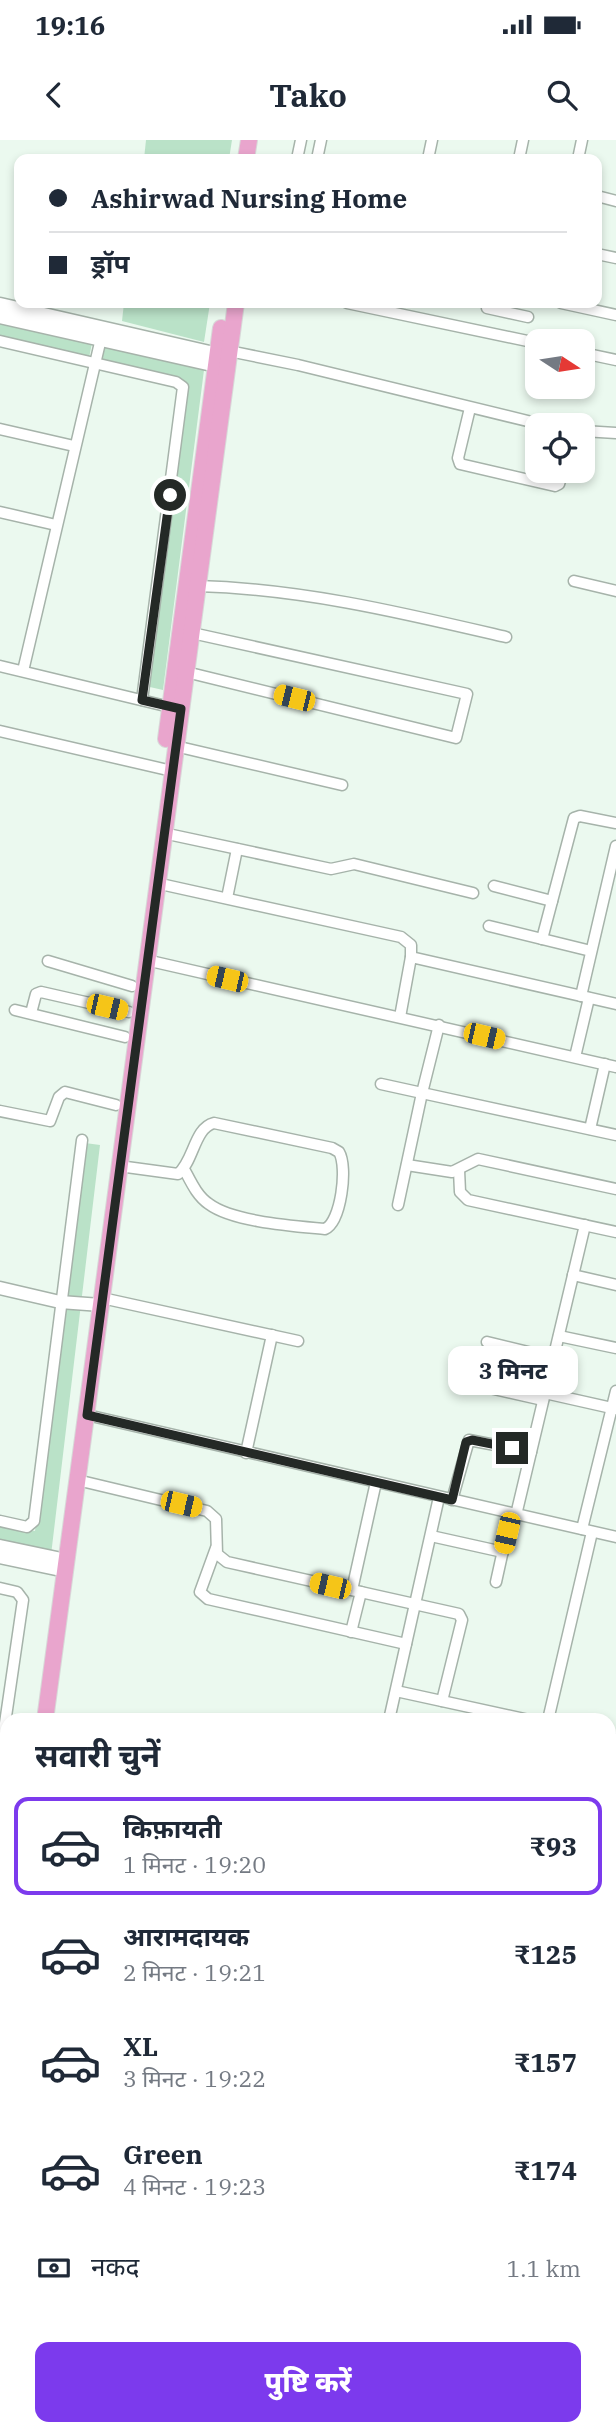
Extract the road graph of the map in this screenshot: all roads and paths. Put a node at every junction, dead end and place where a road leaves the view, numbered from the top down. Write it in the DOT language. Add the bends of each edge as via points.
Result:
graph roads {
  1 [pos="0,305"];
  2 [pos="225,308"];
  3 [pos="235,308"];
  4 [pos="371,308"];
  5 [pos="487,308"];
  6 [pos="498,308"];
  7 [pos="584,308"];
  8 [pos="616,315"];
  9 [pos="0,316"];
  10 [pos="528,317"];
  11 [pos="482,331"];
  12 [pos="103,334"];
  13 [pos="525,340"];
  14 [pos="0,341"];
  15 [pos="595,355"];
  16 [pos="224,359"];
  17 [pos="616,359"];
  18 [pos="94,363"];
  19 [pos="470,408"];
  20 [pos="525,421"];
  21 [pos="0,429"];
  22 [pos="595,432"];
  23 [pos="616,433"];
  24 [pos="74,446"];
  25 [pos="525,479"];
  26 [pos="542,483"];
  27 [pos="559,483"];
  28 [pos="0,512"];
  29 [pos="56,525"];
  30 [pos="574,581"];
  31 [pos="198,586"];
  32 [pos="616,592"];
  33 [pos="192,633"];
  34 [pos="506,637"];
  35 [pos="0,666"];
  36 [pos="23,671"];
  37 [pos="186,672"];
  38 [pos="142,700"];
  39 [pos="175,708"];
  40 [pos="0,731"];
  41 [pos="175,746"];
  42 [pos="167,770"];
  43 [pos="342,785"];
  44 [pos="616,823"];
  45 [pos="163,833"];
  46 [pos="616,846"];
  47 [pos="237,849"];
  48 [pos="156,883"];
  49 [pos="494,886"];
  50 [pos="473,893"];
  51 [pos="227,898"];
  52 [pos="552,901"];
  53 [pos="489,926"];
  54 [pos="542,939"];
  55 [pos="591,951"];
  56 [pos="411,957"];
  57 [pos="146,960"];
  58 [pos="48,961"];
  59 [pos="132,986"];
  60 [pos="585,997"];
  61 [pos="616,1004"];
  62 [pos="15,1010"];
  63 [pos="129,1012"];
  64 [pos="30,1013"];
  65 [pos="400,1017"];
  66 [pos="439,1026"];
  67 [pos="125,1037"];
  68 [pos="575,1057"];
  69 [pos="610,1065"];
  70 [pos="381,1083"];
  71 [pos="422,1093"];
  72 [pos="116,1105"];
  73 [pos="0,1111"];
  74 [pos="590,1129"];
  75 [pos="616,1135"];
  76 [pos="82,1140"];
  77 [pos="407,1165"];
  78 [pos="119,1166"];
  79 [pos="184,1169"];
  80 [pos="459,1170"];
  81 [pos="616,1189"];
  82 [pos="398,1205"];
  83 [pos="585,1225"];
  84 [pos="616,1232"];
  85 [pos="573,1275"];
  86 [pos="616,1285"];
  87 [pos="0,1287"];
  88 [pos="60,1302"];
  89 [pos="98,1302"];
  90 [pos="272,1335"];
  91 [pos="559,1336"];
  92 [pos="298,1341"];
  93 [pos="488,1342"];
  94 [pos="616,1348"];
  95 [pos="554,1358"];
  96 [pos="472,1384"];
  97 [pos="616,1391"];
  98 [pos="544,1397"];
  99 [pos="614,1408"];
  100 [pos="87,1415"];
  101 [pos="531,1452"];
  102 [pos="246,1453"];
  103 [pos="78,1480"];
  104 [pos="376,1482"];
  105 [pos="439,1497"];
  106 [pos="452,1500"];
  107 [pos="514,1514"];
  108 [pos="0,1521"];
  109 [pos="587,1530"];
  110 [pos="431,1536"];
  111 [pos="616,1537"];
  112 [pos="0,1546"];
  113 [pos="216,1548"];
  114 [pos="503,1552"];
  115 [pos="0,1557"];
  116 [pos="59,1563"];
  117 [pos="496,1582"];
  118 [pos="0,1588"];
  119 [pos="356,1591"];
  120 [pos="415,1605"];
  121 [pos="352,1632"];
  122 [pos="407,1644"];
  123 [pos="396,1691"];
  124 [pos="442,1701"];
  125 [pos="7,1713"];
  126 [pos="36,1713"];
  127 [pos="46,1713"];
  128 [pos="391,1713"];
  129 [pos="497,1713"];
  130 [pos="549,1713"];
  1 -- 12 [label="main road"];
  2 -- 16 [label="main road"];
  3 -- 16 [label="main road"];
  4 -- 11 [label="street"];
  5 -- 11 [label="street"];
  6 -- 10 [label="street"];
  7 -- 8 [label="street"];
  9 -- 12 [label="main road"];
  11 -- 13 [label="street"];
  12 -- 16 [label="main road"];
  12 -- 18 [label="street"];
  14 -- 18 [label="street"];
  15 -- 17 [label="street"];
  16 -- 19 [label="street" via="298,365"];
  16 -- 31 [label="main road"];
  16 -- 39 [label="main road"];
  18 -- 24 [label="street"];
  18 -- 38 [label="street" via="183,387"];
  19 -- 20 [label="street"];
  19 -- 25 [label="street" via="460,464"];
  21 -- 24 [label="street"];
  22 -- 23 [label="street"];
  24 -- 29 [label="street"];
  26 -- 27 [label="street"];
  28 -- 29 [label="street"];
  29 -- 36 [label="street"];
  30 -- 32 [label="street"];
  31 -- 33 [label="main road"];
  31 -- 34 [label="street" via="316,595"];
  33 -- 37 [label="main road"];
  33 -- 37 [label="street" via="467,694 456,738"];
  35 -- 36 [label="street"];
  36 -- 38 [label="street"];
  37 -- 39 [label="main road"];
  38 -- 39 [label="street"];
  39 -- 41 [label="main road"];
  39 -- 42 [label="main road"];
  40 -- 42 [label="street"];
  41 -- 42 [label="main road"];
  41 -- 43 [label="street"];
  42 -- 45 [label="main road"];
  42 -- 59 [label="main road"];
  44 -- 52 [label="street" via="574,818"];
  45 -- 47 [label="street"];
  45 -- 48 [label="main road"];
  46 -- 55 [label="street"];
  47 -- 50 [label="street" via="331,869 354,864"];
  47 -- 51 [label="street"];
  48 -- 51 [label="street"];
  48 -- 57 [label="main road"];
  49 -- 52 [label="street"];
  51 -- 56 [label="street" via="401,937 411,944"];
  52 -- 54 [label="street"];
  53 -- 54 [label="street"];
  54 -- 55 [label="street"];
  55 -- 60 [label="street"];
  56 -- 60 [label="street"];
  56 -- 65 [label="street"];
  57 -- 65 [label="street"];
  57 -- 78 [label="main road"];
  58 -- 59 [label="street"];
  59 -- 63 [label="main road"];
  60 -- 61 [label="street"];
  60 -- 68 [label="street"];
  62 -- 64 [label="street"];
  63 -- 64 [label="street" via="41,992 36,994"];
  63 -- 67 [label="main road"];
  64 -- 67 [label="street"];
  65 -- 66 [label="street"];
  66 -- 68 [label="street"];
  66 -- 71 [label="street"];
  67 -- 72 [label="main road"];
  68 -- 69 [label="street"];
  69 -- 74 [label="street"];
  70 -- 71 [label="street"];
  71 -- 74 [label="street"];
  71 -- 77 [label="street"];
  72 -- 73 [label="street" via="65,1092 50,1121"];
  72 -- 89 [label="main road"];
  74 -- 75 [label="street"];
  76 -- 88 [label="street"];
  77 -- 80 [label="street"];
  77 -- 82 [label="street"];
  78 -- 79 [label="street" via="172,1174"];
  78 -- 89 [label="main road"];
  79 -- 79 [label="street" via="195,1189 218,1210 325,1229 335,1219 345,1167 339,1152 332,1148 214,1123 203,1129"];
  80 -- 81 [label="street" via="472,1160 485,1160"];
  80 -- 83 [label="street" via="460,1192 468,1200"];
  83 -- 84 [label="street"];
  83 -- 85 [label="street"];
  85 -- 86 [label="street"];
  85 -- 91 [label="street"];
  87 -- 88 [label="street"];
  88 -- 89 [label="street"];
  88 -- 108 [label="street" via="34,1521 27,1527"];
  89 -- 90 [label="street"];
  89 -- 100 [label="main road"];
  89 -- 116 [label="main road"];
  90 -- 92 [label="street"];
  90 -- 102 [label="street"];
  91 -- 94 [label="street"];
  91 -- 95 [label="street"];
  93 -- 95 [label="street"];
  95 -- 98 [label="street"];
  96 -- 98 [label="street"];
  97 -- 99 [label="street"];
  98 -- 99 [label="street"];
  98 -- 101 [label="street"];
  99 -- 109 [label="street"];
  100 -- 102 [label="street"];
  100 -- 103 [label="main road"];
  101 -- 106 [label="street" via="469,1440"];
  101 -- 107 [label="street"];
  102 -- 104 [label="street"];
  103 -- 113 [label="street" via="207,1511 216,1520"];
  103 -- 116 [label="main road"];
  104 -- 105 [label="street"];
  104 -- 119 [label="street"];
  105 -- 106 [label="street"];
  105 -- 110 [label="street"];
  106 -- 107 [label="street"];
  107 -- 109 [label="street"];
  107 -- 114 [label="street"];
  109 -- 111 [label="street"];
  109 -- 130 [label="street"];
  110 -- 114 [label="street"];
  110 -- 120 [label="street"];
  112 -- 116 [label="street"];
  113 -- 119 [label="street" via="227,1562"];
  113 -- 121 [label="street" via="201,1584 203,1597"];
  114 -- 117 [label="street"];
  115 -- 116 [label="street"];
  116 -- 126 [label="main road"];
  116 -- 127 [label="main road"];
  118 -- 125 [label="street" via="17,1591 23,1600"];
  119 -- 120 [label="street"];
  119 -- 121 [label="street"];
  120 -- 122 [label="street"];
  120 -- 124 [label="street" via="461,1617"];
  121 -- 122 [label="street"];
  122 -- 123 [label="street"];
  123 -- 124 [label="street"];
  123 -- 128 [label="street"];
  124 -- 129 [label="street"];
}
